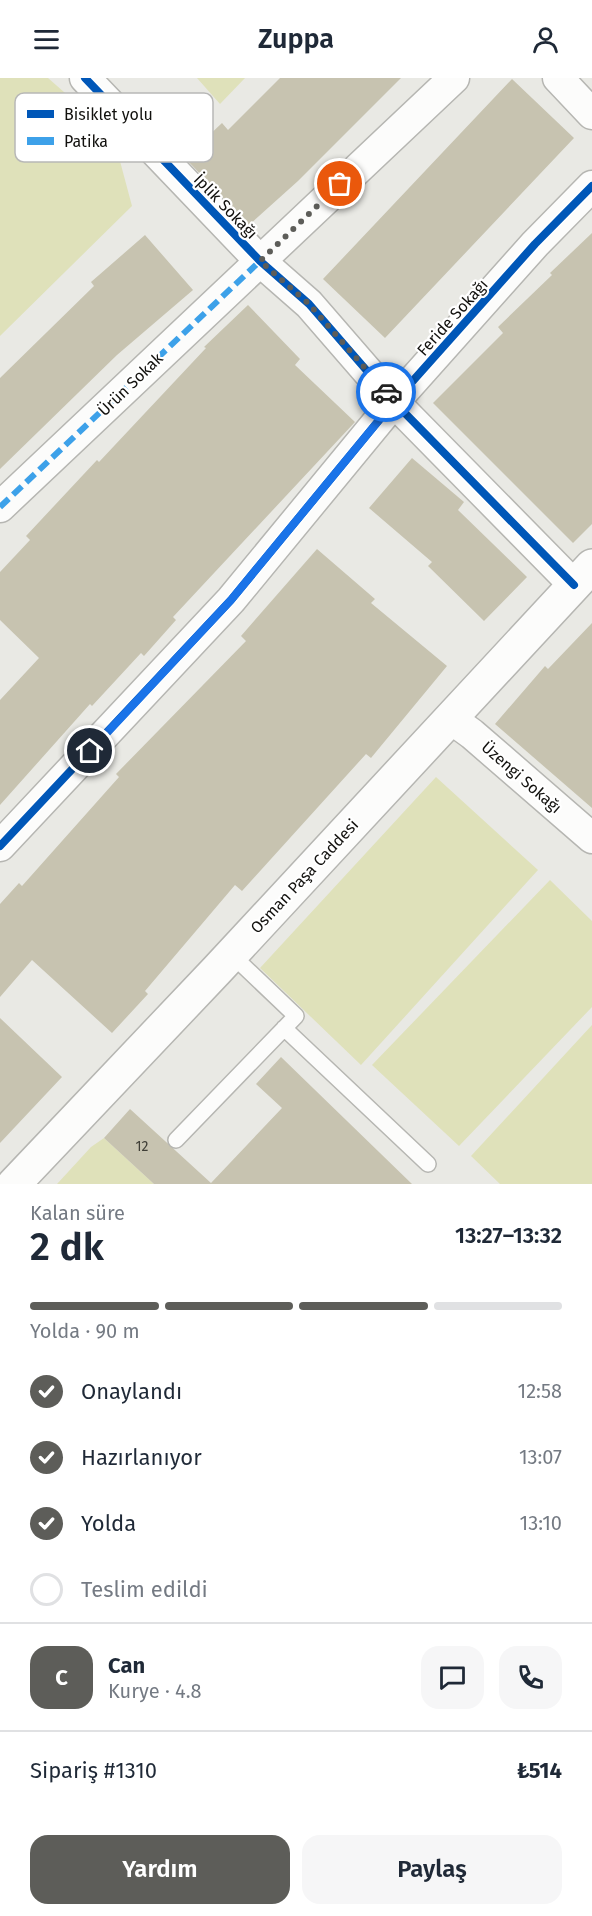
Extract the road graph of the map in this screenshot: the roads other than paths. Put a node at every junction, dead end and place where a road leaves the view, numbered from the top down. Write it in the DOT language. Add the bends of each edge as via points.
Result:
graph roads {
  1 [pos="86,78"];
  2 [pos="454,78"];
  3 [pos="558,78"];
  4 [pos="100,93"];
  5 [pos="592,114"];
  6 [pos="166,162"];
  7 [pos="592,186"];
  8 [pos="260,261"];
  9 [pos="394,402"];
  10 [pos="0,507"];
  11 [pos="583,575"];
  12 [pos="450,718"];
  13 [pos="592,838"];
  14 [pos="0,846"];
  15 [pos="231,954"];
  16 [pos="284,1028"];
  17 [pos="176,1140"];
  18 [pos="428,1164"];
  19 [pos="14,1184"];
  1 -- 4 [label="street, İplik Sokağı"];
  2 -- 8 [label="street, Ürün Sokak"];
  3 -- 5 [label="street"];
  6 -- 8 [label="street, İplik Sokağı"];
  7 -- 9 [label="street, Feride Sokağı"];
  8 -- 9 [label="street, İplik Sokağı" via="309,304"];
  8 -- 10 [label="street, Ürün Sokak"];
  9 -- 11 [label="street, İplik Sokağı"];
  9 -- 14 [label="street, Feride Sokağı" via="231,600"];
  11 -- 12 [label="main road, Osman Paşa Caddesi"];
  12 -- 13 [label="street, Üzengi Sokağı"];
  12 -- 15 [label="main road, Osman Paşa Caddesi"];
  15 -- 16 [label="lane" via="296,1016"];
  15 -- 19 [label="main road, Osman Paşa Caddesi"];
  16 -- 17 [label="lane"];
  16 -- 18 [label="lane"];
}
